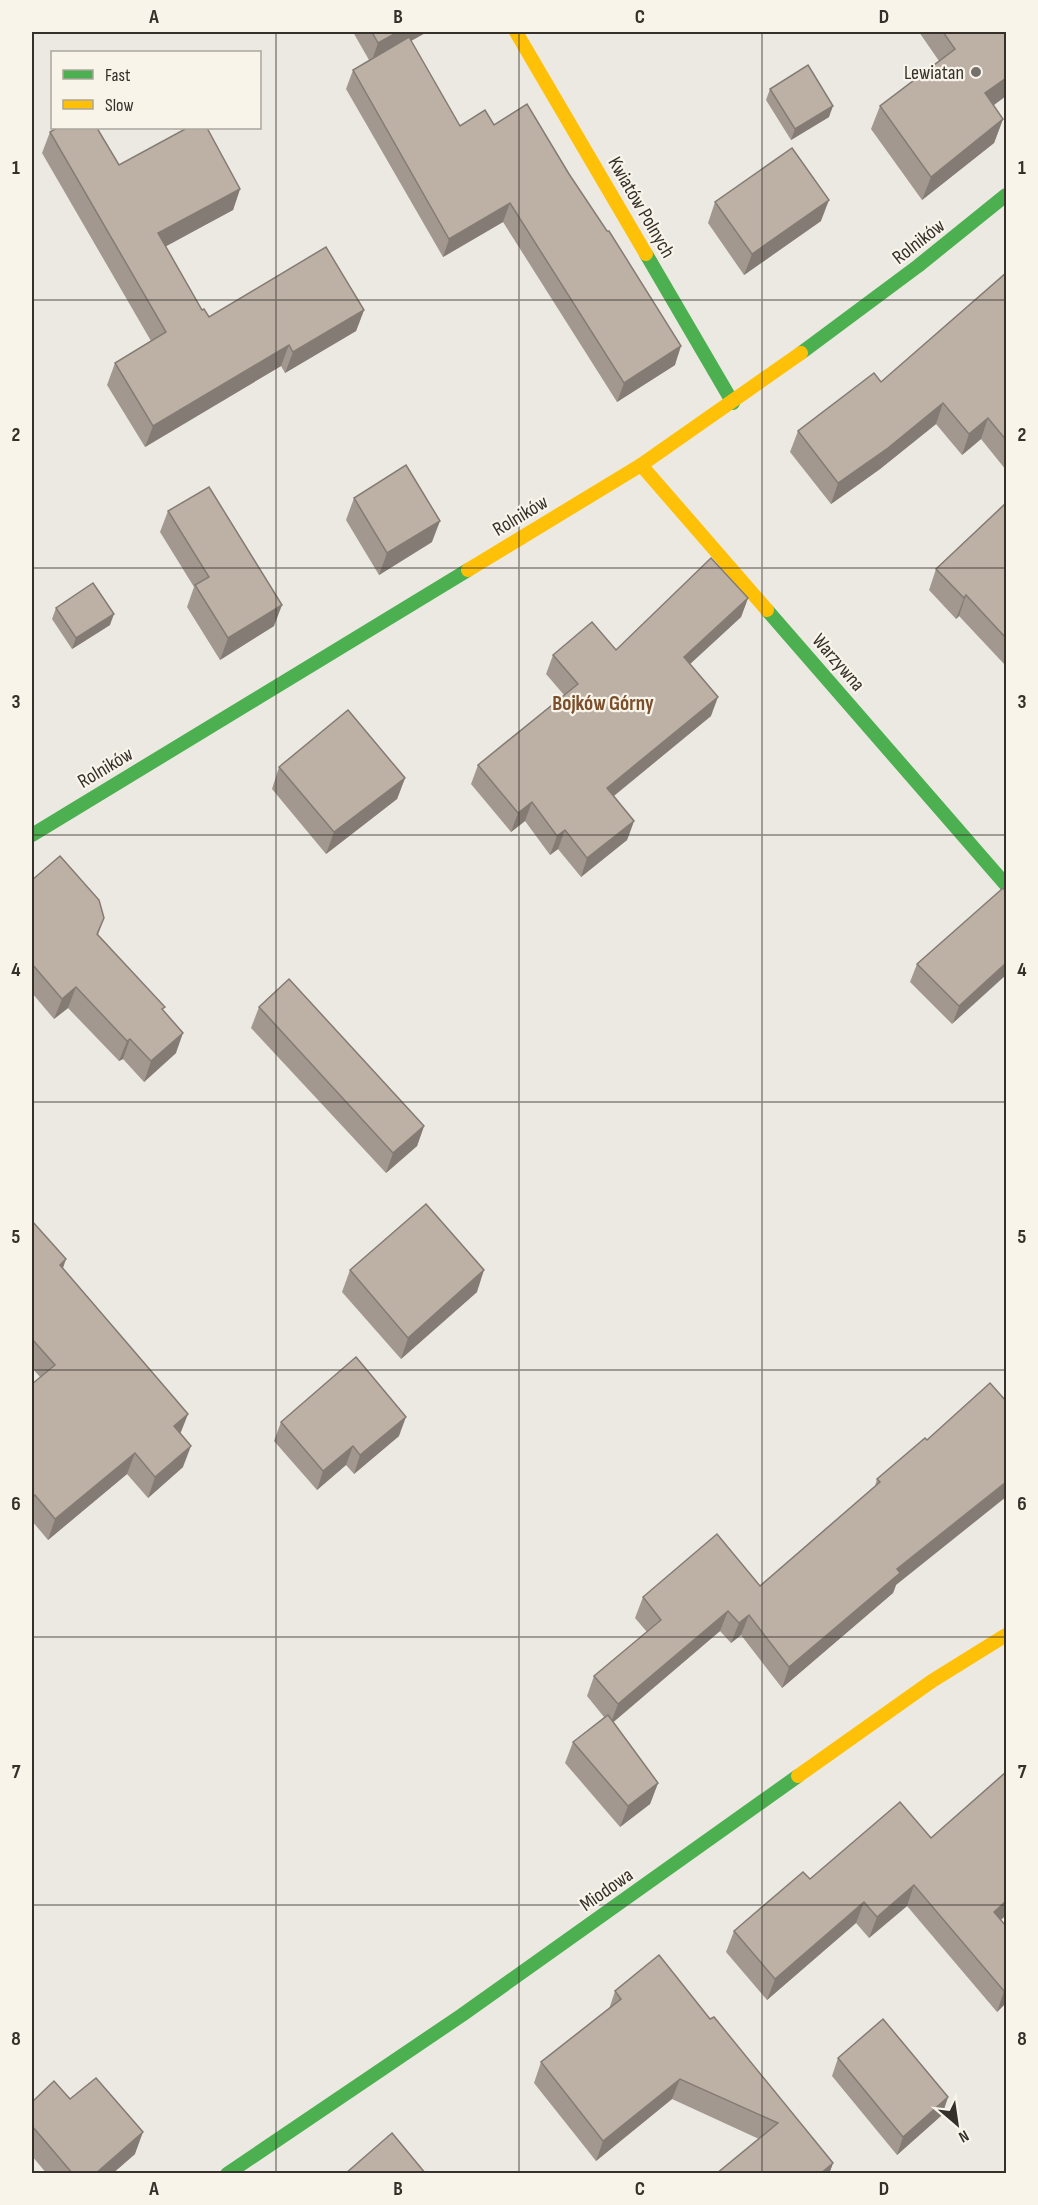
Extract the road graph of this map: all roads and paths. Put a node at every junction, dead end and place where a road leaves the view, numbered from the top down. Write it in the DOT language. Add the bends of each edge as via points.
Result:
graph roads {
  1 [pos="516,32"];
  2 [pos="1006,195"];
  3 [pos="734,403"];
  4 [pos="641,465"];
  5 [pos="32,835"];
  6 [pos="1006,885"];
  7 [pos="1006,1635"];
  8 [pos="227,2174"];
  1 -- 3 [label="street, Kwiatów Polnych"];
  2 -- 3 [label="street, Rolników" via="930,258"];
  3 -- 4 [label="street, Rolników"];
  4 -- 5 [label="street, Rolników"];
  4 -- 6 [label="street, Warzywna"];
  7 -- 8 [label="street, Miodowa" via="932,1681 462,2015"];
}
